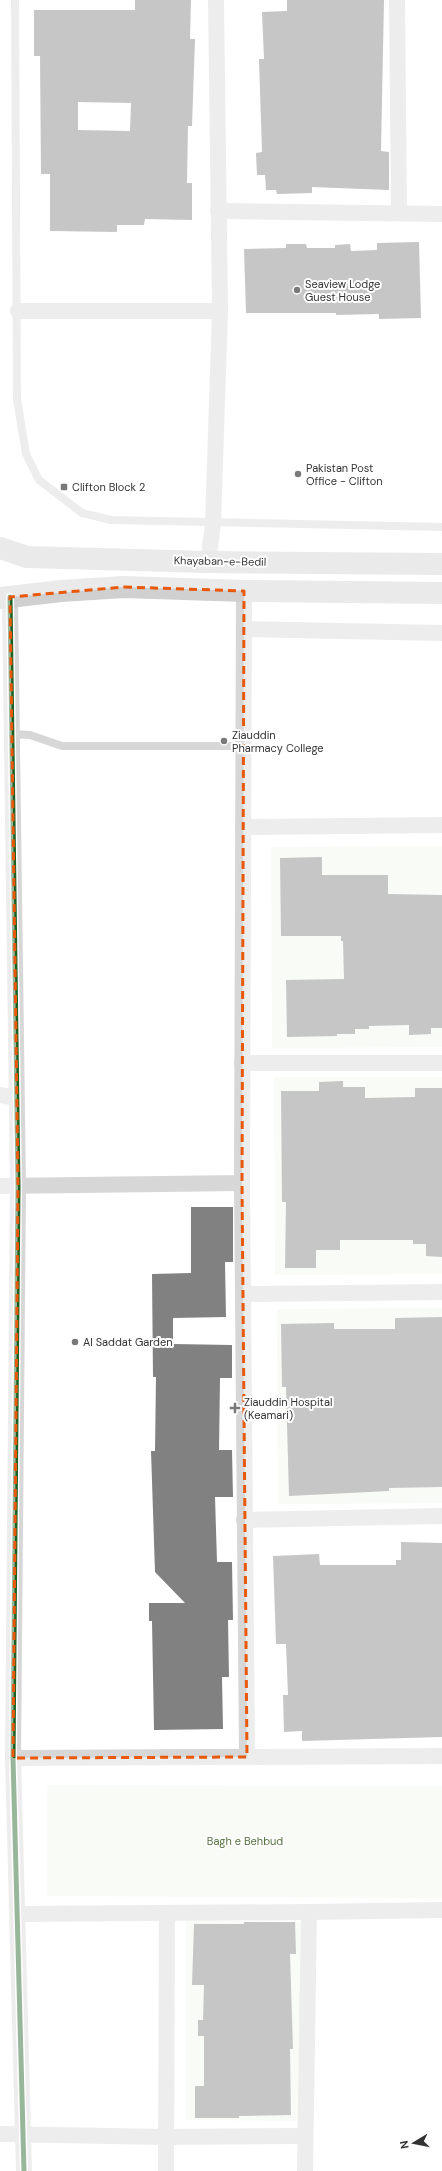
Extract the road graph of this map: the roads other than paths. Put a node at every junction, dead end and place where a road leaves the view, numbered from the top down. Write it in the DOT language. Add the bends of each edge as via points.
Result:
graph roads {
  1 [pos="15,0"];
  2 [pos="216,0"];
  3 [pos="397,0"];
  4 [pos="218,211"];
  5 [pos="399,213"];
  6 [pos="442,214"];
  7 [pos="18,311"];
  8 [pos="220,311"];
  9 [pos="213,523"];
  10 [pos="442,527"];
  11 [pos="0,548"];
  12 [pos="208,562"];
  13 [pos="442,564"];
  14 [pos="244,591"];
  15 [pos="442,593"];
  16 [pos="5,598"];
  17 [pos="244,629"];
  18 [pos="442,633"];
  19 [pos="12,734"];
  20 [pos="243,746"];
  21 [pos="442,825"];
  22 [pos="243,827"];
  23 [pos="7,939"];
  24 [pos="442,1062"];
  25 [pos="242,1063"];
  26 [pos="0,1095"];
  27 [pos="16,1098"];
  28 [pos="242,1183"];
  29 [pos="0,1186"];
  30 [pos="18,1186"];
  31 [pos="442,1292"];
  32 [pos="243,1294"];
  33 [pos="442,1516"];
  34 [pos="244,1520"];
  35 [pos="442,1756"];
  36 [pos="247,1757"];
  37 [pos="13,1758"];
  38 [pos="442,1910"];
  39 [pos="309,1912"];
  40 [pos="167,1913"];
  41 [pos="18,1914"];
  42 [pos="0,2134"];
  43 [pos="24,2134"];
  44 [pos="305,2136"];
  45 [pos="165,2137"];
  46 [pos="24,2171"];
  47 [pos="166,2171"];
  48 [pos="304,2171"];
  1 -- 7 [label="lane"];
  2 -- 4 [label="street"];
  3 -- 5 [label="street"];
  4 -- 5 [label="street"];
  4 -- 8 [label="street"];
  5 -- 6 [label="street"];
  7 -- 8 [label="street"];
  7 -- 9 [label="lane" via="17,399 26,454 39,480 82,514 111,520"];
  8 -- 9 [label="street"];
  9 -- 10 [label="lane"];
  9 -- 12 [label="street"];
  11 -- 12 [label="main road, Khayaban-e-Bedil" via="27,557"];
  12 -- 13 [label="main road, Khayaban-e-Bedil"];
  14 -- 15 [label="main road"];
  14 -- 16 [label="main road" via="124,587"];
  14 -- 17 [label="street"];
  16 -- 19 [label="street"];
  17 -- 18 [label="street"];
  17 -- 20 [label="street"];
  19 -- 20 [label="lane" via="30,735 62,746"];
  19 -- 23 [label="street"];
  20 -- 22 [label="street"];
  21 -- 22 [label="street"];
  22 -- 25 [label="street"];
  23 -- 27 [label="street"];
  24 -- 25 [label="street"];
  25 -- 28 [label="street"];
  26 -- 27 [label="street"];
  27 -- 30 [label="street"];
  28 -- 30 [label="street"];
  28 -- 32 [label="street"];
  29 -- 30 [label="street"];
  30 -- 37 [label="street"];
  31 -- 32 [label="street"];
  32 -- 34 [label="street"];
  33 -- 34 [label="street"];
  34 -- 36 [label="street"];
  35 -- 36 [label="street"];
  36 -- 37 [label="street"];
  37 -- 41 [label="street"];
  38 -- 39 [label="street"];
  39 -- 40 [label="street"];
  39 -- 44 [label="street"];
  40 -- 41 [label="street"];
  40 -- 45 [label="street"];
  41 -- 43 [label="street"];
  42 -- 43 [label="street"];
  43 -- 45 [label="street"];
  43 -- 46 [label="street"];
  44 -- 45 [label="street"];
  44 -- 48 [label="street"];
  45 -- 47 [label="street"];
}
